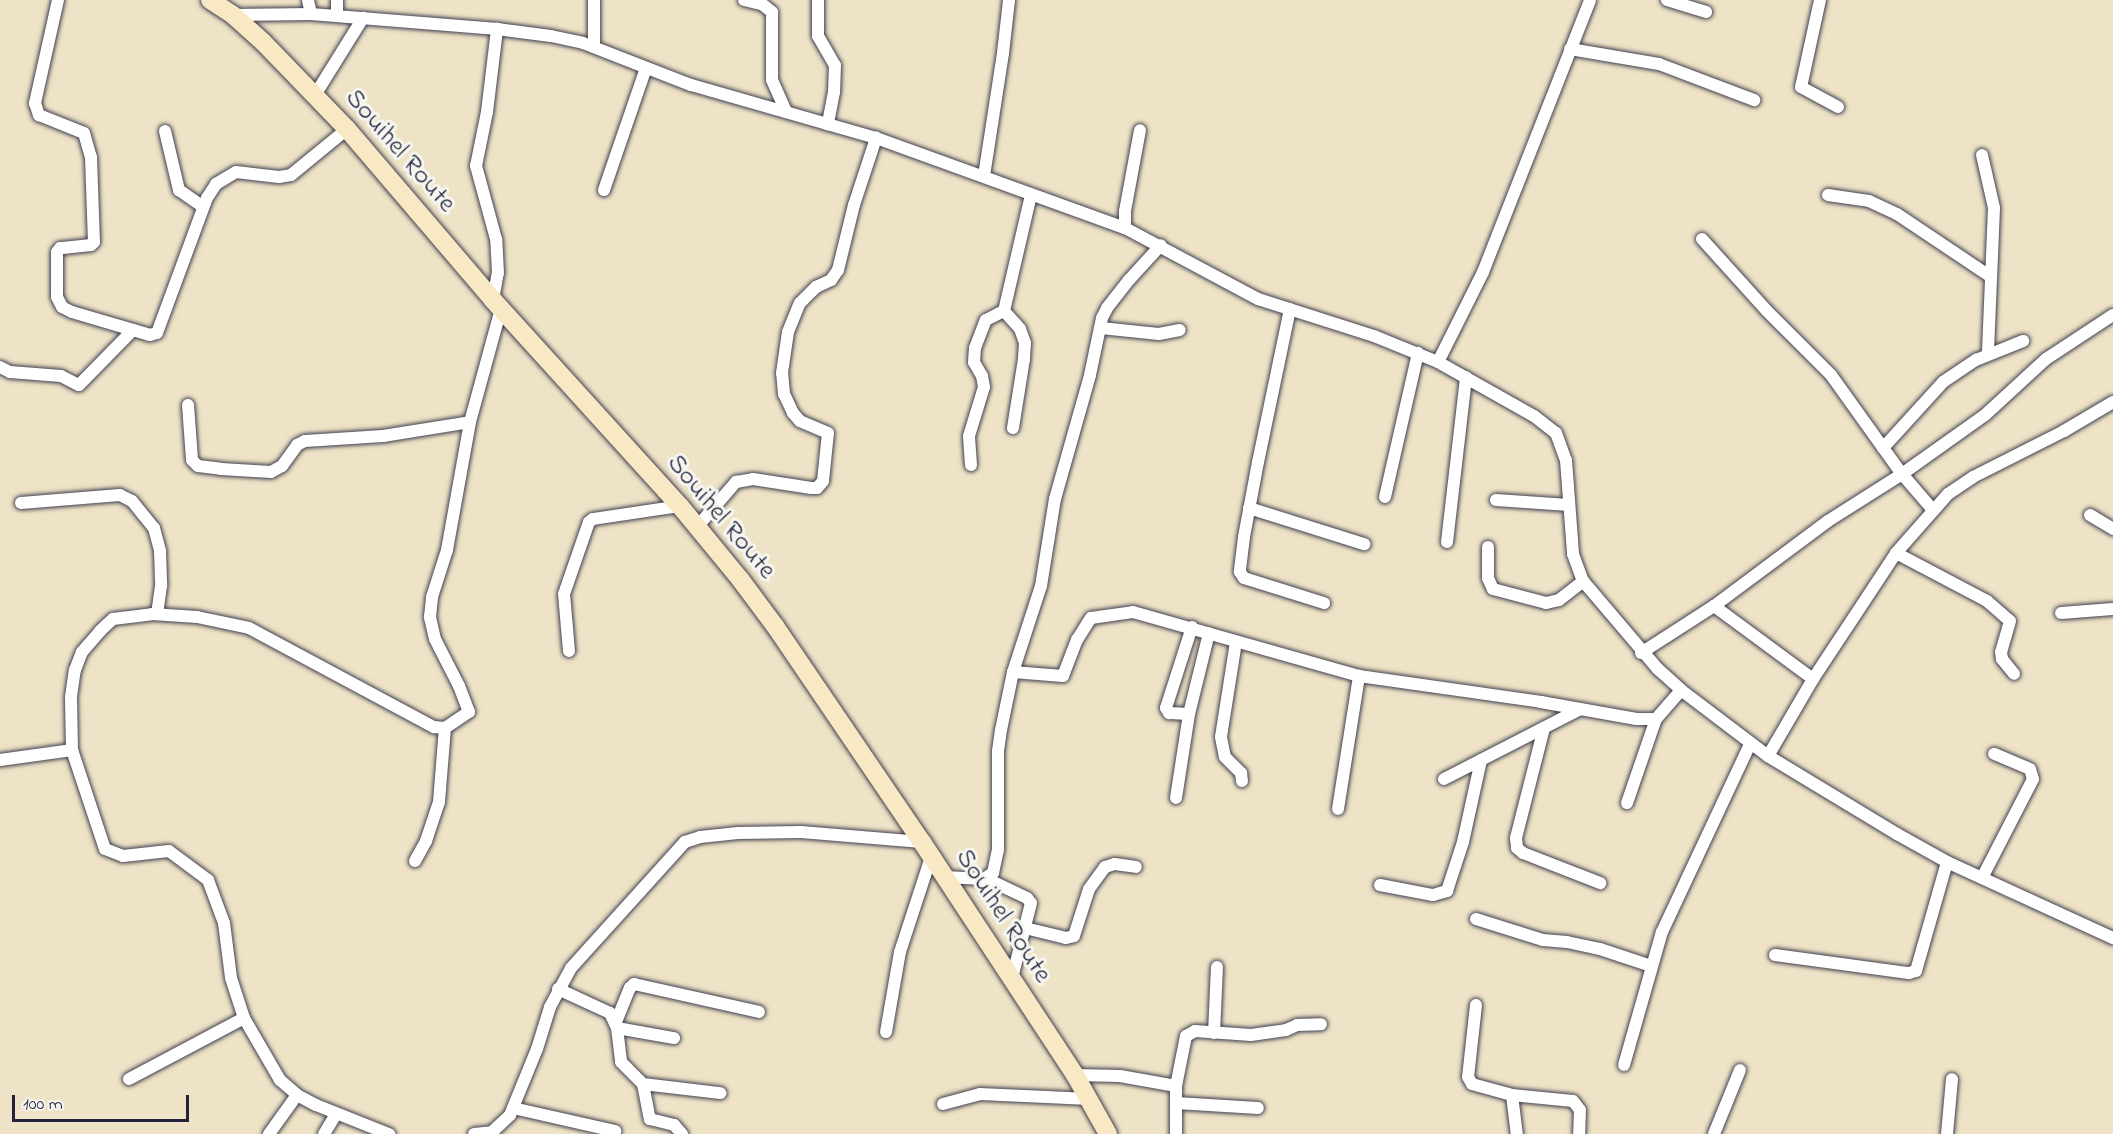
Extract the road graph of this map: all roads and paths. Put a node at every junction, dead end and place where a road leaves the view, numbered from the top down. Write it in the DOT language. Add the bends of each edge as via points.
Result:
graph roads {
  1 [pos="58,0"];
  2 [pos="210,0"];
  3 [pos="308,0"];
  4 [pos="337,0"];
  5 [pos="594,0"];
  6 [pos="744,0"];
  7 [pos="818,0"];
  8 [pos="1009,0"];
  9 [pos="1590,0"];
  10 [pos="1666,0"];
  11 [pos="1820,0"];
  12 [pos="773,6"];
  13 [pos="1706,12"];
  14 [pos="311,14"];
  15 [pos="233,15"];
  16 [pos="337,16"];
  17 [pos="363,18"];
  18 [pos="497,29"];
  19 [pos="594,47"];
  20 [pos="1570,50"];
  21 [pos="646,68"];
  22 [pos="315,95"];
  23 [pos="1754,100"];
  24 [pos="1838,107"];
  25 [pos="786,112"];
  26 [pos="828,124"];
  27 [pos="347,129"];
  28 [pos="1140,130"];
  29 [pos="165,131"];
  30 [pos="876,138"];
  31 [pos="1982,155"];
  32 [pos="984,176"];
  33 [pos="604,190"];
  34 [pos="1031,195"];
  35 [pos="1828,195"];
  36 [pos="203,207"];
  37 [pos="1125,228"];
  38 [pos="1702,239"];
  39 [pos="1161,245"];
  40 [pos="1991,277"];
  41 [pos="497,305"];
  42 [pos="1290,309"];
  43 [pos="1004,311"];
  44 [pos="2113,315"];
  45 [pos="1101,328"];
  46 [pos="133,330"];
  47 [pos="1180,330"];
  48 [pos="2023,341"];
  49 [pos="1418,353"];
  50 [pos="1988,354"];
  51 [pos="1438,362"];
  52 [pos="0,367"];
  53 [pos="1466,376"];
  54 [pos="2113,402"];
  55 [pos="188,405"];
  56 [pos="470,422"];
  57 [pos="1013,428"];
  58 [pos="1883,448"];
  59 [pos="971,465"];
  60 [pos="1902,474"];
  61 [pos="1384,497"];
  62 [pos="1496,500"];
  63 [pos="21,503"];
  64 [pos="1569,505"];
  65 [pos="680,506"];
  66 [pos="1249,508"];
  67 [pos="1933,510"];
  68 [pos="2090,515"];
  69 [pos="697,527"];
  70 [pos="2113,529"];
  71 [pos="1447,542"];
  72 [pos="1364,544"];
  73 [pos="1488,547"];
  74 [pos="1896,553"];
  75 [pos="1583,581"];
  76 [pos="1324,603"];
  77 [pos="1713,606"];
  78 [pos="2113,609"];
  79 [pos="2061,612"];
  80 [pos="157,614"];
  81 [pos="1192,627"];
  82 [pos="1209,633"];
  83 [pos="1236,642"];
  84 [pos="569,651"];
  85 [pos="1641,653"];
  86 [pos="1013,672"];
  87 [pos="2014,674"];
  88 [pos="1359,676"];
  89 [pos="1813,679"];
  90 [pos="1681,690"];
  91 [pos="1574,708"];
  92 [pos="1189,714"];
  93 [pos="1656,718"];
  94 [pos="445,728"];
  95 [pos="1544,728"];
  96 [pos="1750,744"];
  97 [pos="72,750"];
  98 [pos="1994,754"];
  99 [pos="1768,756"];
  100 [pos="0,760"];
  101 [pos="1481,760"];
  102 [pos="1444,779"];
  103 [pos="1242,781"];
  104 [pos="1176,798"];
  105 [pos="1627,803"];
  106 [pos="1338,809"];
  107 [pos="927,849"];
  108 [pos="415,861"];
  109 [pos="1947,862"];
  110 [pos="1136,867"];
  111 [pos="945,877"];
  112 [pos="1982,878"];
  113 [pos="987,879"];
  114 [pos="1600,884"];
  115 [pos="1380,885"];
  116 [pos="1476,919"];
  117 [pos="1025,928"];
  118 [pos="2113,938"];
  119 [pos="1775,956"];
  120 [pos="1651,966"];
  121 [pos="1217,967"];
  122 [pos="1012,978"];
  123 [pos="558,989"];
  124 [pos="1476,1005"];
  125 [pos="759,1012"];
  126 [pos="244,1018"];
  127 [pos="1321,1024"];
  128 [pos="617,1025"];
  129 [pos="886,1032"];
  130 [pos="1214,1033"];
  131 [pos="674,1038"];
  132 [pos="1624,1065"];
  133 [pos="1740,1070"];
  134 [pos="1075,1075"];
  135 [pos="129,1079"];
  136 [pos="1953,1079"];
  137 [pos="643,1084"];
  138 [pos="1176,1086"];
  139 [pos="720,1093"];
  140 [pos="297,1095"];
  141 [pos="1512,1095"];
  142 [pos="1090,1099"];
  143 [pos="1176,1103"];
  144 [pos="943,1104"];
  145 [pos="513,1108"];
  146 [pos="1258,1108"];
  147 [pos="336,1114"];
  148 [pos="615,1131"];
  149 [pos="269,1134"];
  150 [pos="324,1134"];
  151 [pos="389,1134"];
  152 [pos="474,1134"];
  153 [pos="682,1134"];
  154 [pos="1108,1134"];
  155 [pos="1176,1134"];
  156 [pos="1517,1134"];
  157 [pos="1579,1134"];
  158 [pos="1714,1134"];
  159 [pos="1947,1134"];
  1 -- 46 [label="street" via="35,107 39,115 87,136 94,180 95,240 91,245 59,249 57,297 66,310"];
  2 -- 15 [label="main road, Souihel Route"];
  3 -- 14 [label="street"];
  4 -- 16 [label="street"];
  5 -- 19 [label="street"];
  6 -- 12 [label="street"];
  7 -- 26 [label="street" via="818,36 835,65"];
  8 -- 32 [label="street"];
  9 -- 20 [label="street"];
  10 -- 13 [label="street"];
  11 -- 24 [label="street" via="1801,87"];
  12 -- 25 [label="street" via="772,80"];
  14 -- 15 [label="street"];
  14 -- 16 [label="street"];
  15 -- 22 [label="main road, Souihel Route"];
  16 -- 17 [label="street"];
  17 -- 18 [label="street"];
  17 -- 22 [label="street"];
  18 -- 19 [label="street" via="566,38"];
  18 -- 41 [label="street" via="476,166 496,239"];
  19 -- 21 [label="street"];
  20 -- 23 [label="street" via="1659,64"];
  20 -- 51 [label="street" via="1483,272"];
  21 -- 25 [label="street"];
  21 -- 33 [label="street"];
  22 -- 27 [label="main road, Souihel Route"];
  25 -- 26 [label="street"];
  26 -- 30 [label="street"];
  27 -- 36 [label="street" via="291,175 229,174 211,190"];
  27 -- 41 [label="main road, Souihel Route"];
  28 -- 37 [label="street"];
  29 -- 36 [label="street" via="177,186"];
  30 -- 32 [label="street"];
  30 -- 69 [label="street" via="838,270 800,303 788,332 782,373 784,394 800,421 828,433 824,481 811,489 742,479"];
  31 -- 40 [label="street" via="1994,208"];
  32 -- 34 [label="street"];
  34 -- 37 [label="street"];
  34 -- 43 [label="street"];
  35 -- 40 [label="street" via="1869,201 1897,214"];
  36 -- 46 [label="street" via="159,330 150,335"];
  37 -- 39 [label="street"];
  38 -- 58 [label="street" via="1831,375"];
  39 -- 42 [label="street" via="1258,299"];
  39 -- 45 [label="street" via="1107,308"];
  40 -- 50 [label="street"];
  41 -- 56 [label="street"];
  41 -- 65 [label="main road, Souihel Route"];
  42 -- 49 [label="street"];
  42 -- 66 [label="street"];
  43 -- 57 [label="street" via="1020,329 1025,343"];
  43 -- 59 [label="street" via="986,320 975,348 974,362 984,387 969,436"];
  44 -- 60 [label="street" via="2046,359 1985,415"];
  45 -- 47 [label="street" via="1159,334"];
  45 -- 86 [label="street" via="1055,499 1041,586"];
  46 -- 52 [label="street" via="80,385 61,376 10,372"];
  48 -- 50 [label="street"];
  49 -- 51 [label="street"];
  49 -- 61 [label="street"];
  50 -- 58 [label="street" via="1930,394"];
  51 -- 53 [label="street"];
  53 -- 64 [label="street" via="1556,433 1566,460"];
  53 -- 71 [label="street"];
  54 -- 67 [label="street" via="1973,477"];
  55 -- 56 [label="street" via="192,460 198,466 221,470 271,472 305,441 383,436"];
  56 -- 94 [label="street" via="447,550 430,617 435,639 469,712"];
  58 -- 60 [label="street"];
  60 -- 67 [label="street"];
  60 -- 77 [label="street" via="1828,521"];
  62 -- 64 [label="street"];
  63 -- 80 [label="street" via="120,495 132,501 154,528 160,551"];
  64 -- 75 [label="street" via="1573,554"];
  65 -- 69 [label="main road, Souihel Route"];
  65 -- 84 [label="street" via="589,522 564,594"];
  66 -- 72 [label="street"];
  66 -- 76 [label="street" via="1241,575"];
  67 -- 74 [label="street"];
  68 -- 70 [label="street"];
  69 -- 107 [label="main road, Souihel Route" via="775,626"];
  73 -- 75 [label="street" via="1488,578 1493,589 1546,603 1559,600"];
  74 -- 87 [label="street" via="1987,600 2010,621 2001,652"];
  74 -- 89 [label="street"];
  75 -- 85 [label="street"];
  77 -- 85 [label="street"];
  77 -- 89 [label="street"];
  78 -- 79 [label="street"];
  80 -- 94 [label="street" via="197,617 249,628 434,727"];
  80 -- 97 [label="street" via="114,619 82,652 71,697"];
  81 -- 82 [label="street"];
  81 -- 86 [label="street" via="1133,612 1097,616 1091,618 1077,640 1063,676"];
  81 -- 92 [label="street" via="1166,708 1169,713"];
  82 -- 83 [label="street"];
  82 -- 92 [label="street"];
  83 -- 88 [label="street"];
  83 -- 103 [label="street" via="1221,737 1225,757 1241,772"];
  85 -- 90 [label="street"];
  86 -- 113 [label="street" via="998,751 998,850 993,873"];
  88 -- 91 [label="street"];
  88 -- 106 [label="street"];
  89 -- 99 [label="street"];
  90 -- 93 [label="street"];
  90 -- 96 [label="street"];
  91 -- 93 [label="street" via="1636,719"];
  91 -- 95 [label="street"];
  92 -- 104 [label="street"];
  93 -- 105 [label="street"];
  94 -- 108 [label="street" via="439,802"];
  95 -- 101 [label="street"];
  95 -- 114 [label="street" via="1516,838 1517,848"];
  96 -- 99 [label="street"];
  96 -- 120 [label="street" via="1671,910"];
  97 -- 100 [label="street"];
  97 -- 126 [label="street" via="105,849 123,855 169,850 208,880 224,923 231,978"];
  98 -- 112 [label="street" via="2030,769 2033,779"];
  99 -- 109 [label="street"];
  101 -- 102 [label="street"];
  101 -- 115 [label="street" via="1463,842 1447,891 1433,895"];
  107 -- 111 [label="main road, Souihel Route"];
  107 -- 123 [label="street" via="801,832 738,833 685,842 571,968"];
  107 -- 129 [label="street" via="900,952"];
  109 -- 112 [label="street"];
  109 -- 119 [label="street" via="1916,971"];
  110 -- 117 [label="street" via="1105,867 1089,889 1074,936 1066,938"];
  111 -- 113 [label="street"];
  111 -- 122 [label="main road, Souihel Route"];
  112 -- 118 [label="street"];
  113 -- 117 [label="street" via="1029,900"];
  116 -- 120 [label="street" via="1543,940 1600,949"];
  117 -- 122 [label="street"];
  120 -- 132 [label="street"];
  121 -- 130 [label="street"];
  122 -- 134 [label="main road, Souihel Route"];
  123 -- 128 [label="street" via="604,1008"];
  123 -- 145 [label="street"];
  124 -- 141 [label="street" via="1470,1081"];
  125 -- 128 [label="street" via="634,984"];
  126 -- 135 [label="street"];
  126 -- 140 [label="street" via="280,1080"];
  127 -- 130 [label="street" via="1251,1035"];
  128 -- 131 [label="street"];
  128 -- 137 [label="street" via="621,1062"];
  130 -- 138 [label="street" via="1195,1031 1186,1036"];
  133 -- 158 [label="street"];
  134 -- 138 [label="street" via="1120,1076"];
  134 -- 142 [label="main road, Souihel Route"];
  136 -- 159 [label="street"];
  137 -- 139 [label="street"];
  137 -- 153 [label="street" via="650,1119 674,1125"];
  138 -- 143 [label="street"];
  140 -- 147 [label="street"];
  140 -- 149 [label="street"];
  141 -- 156 [label="street"];
  141 -- 157 [label="street" via="1573,1101 1580,1110"];
  142 -- 144 [label="street" via="980,1094"];
  142 -- 154 [label="main road, Souihel Route"];
  143 -- 146 [label="street"];
  143 -- 155 [label="street"];
  145 -- 148 [label="street"];
  145 -- 152 [label="street" via="492,1132"];
  147 -- 150 [label="street"];
  147 -- 151 [label="street"];
}
